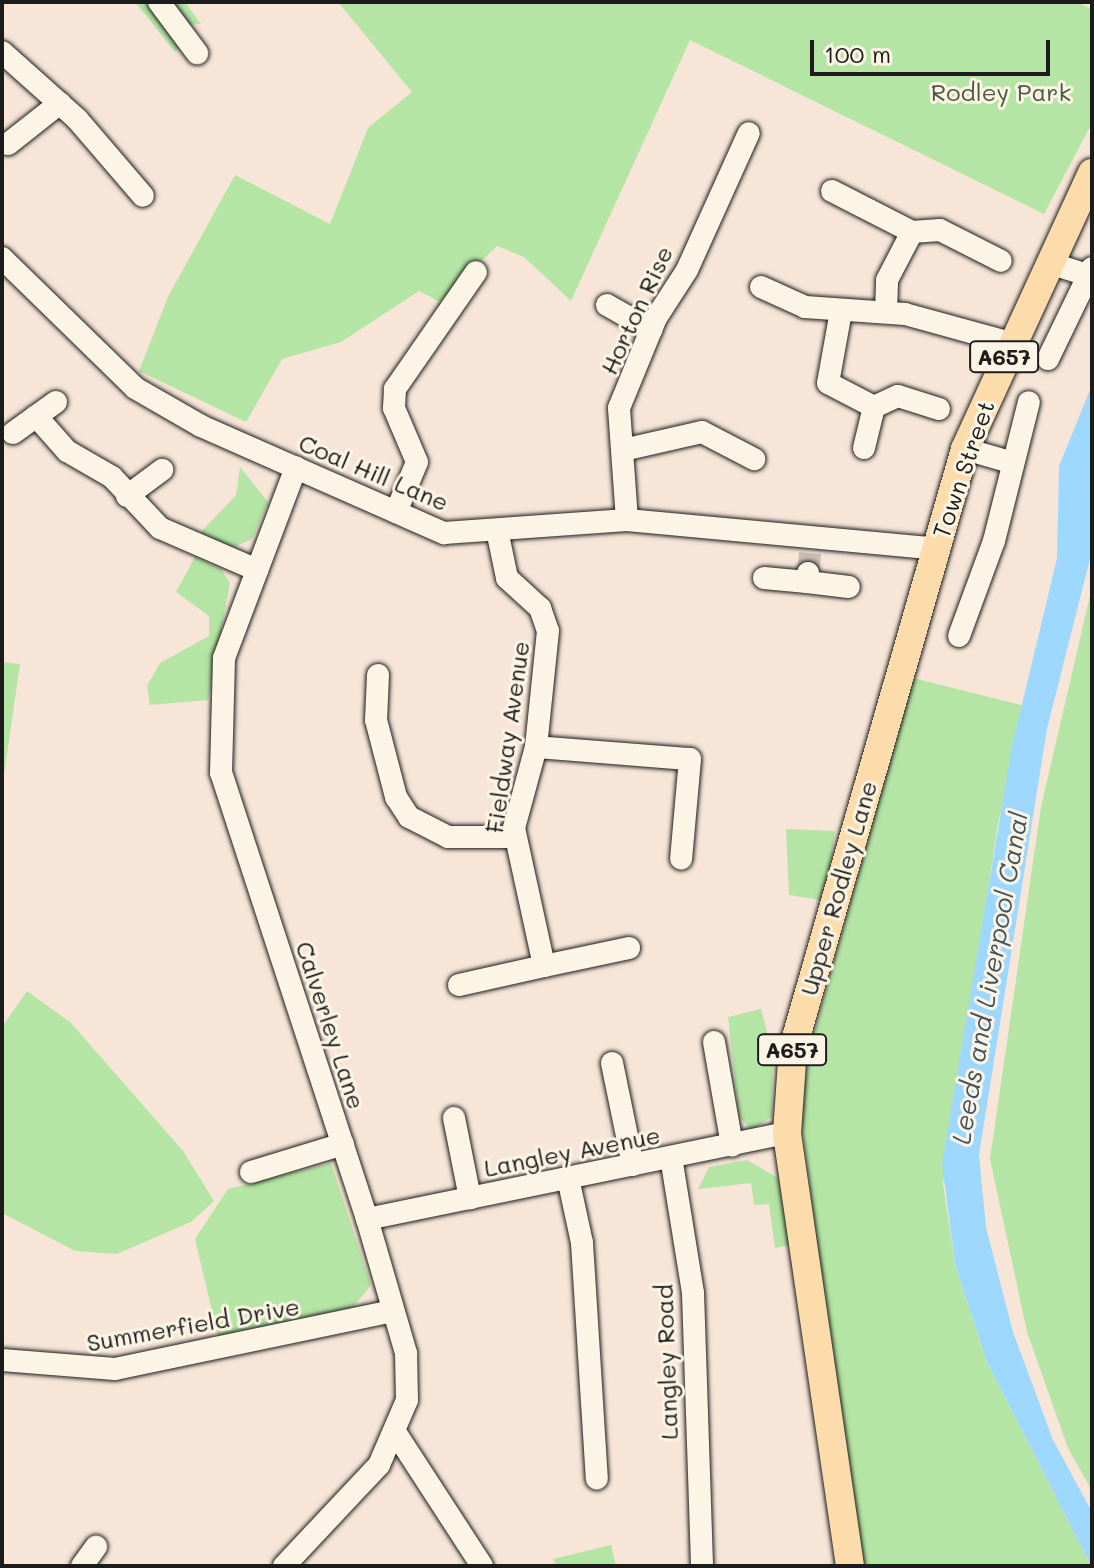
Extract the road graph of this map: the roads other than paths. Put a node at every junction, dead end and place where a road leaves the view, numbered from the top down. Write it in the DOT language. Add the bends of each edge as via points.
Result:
graph roads {
  1 [pos="159,2"];
  2 [pos="2,52"];
  3 [pos="197,53"];
  4 [pos="60,103"];
  5 [pos="749,133"];
  6 [pos="8,144"];
  7 [pos="1092,173"];
  8 [pos="832,191"];
  9 [pos="143,196"];
  10 [pos="912,232"];
  11 [pos="2,258"];
  12 [pos="1001,261"];
  13 [pos="1050,263"];
  14 [pos="476,272"];
  15 [pos="1091,272"];
  16 [pos="761,287"];
  17 [pos="607,305"];
  18 [pos="841,311"];
  19 [pos="886,312"];
  20 [pos="651,330"];
  21 [pos="1010,343"];
  22 [pos="1048,359"];
  23 [pos="56,402"];
  24 [pos="1029,402"];
  25 [pos="874,407"];
  26 [pos="939,409"];
  27 [pos="36,416"];
  28 [pos="13,433"];
  29 [pos="864,448"];
  30 [pos="965,449"];
  31 [pos="623,450"];
  32 [pos="754,459"];
  33 [pos="1010,462"];
  34 [pos="296,467"];
  35 [pos="162,470"];
  36 [pos="127,496"];
  37 [pos="396,512"];
  38 [pos="627,520"];
  39 [pos="497,530"];
  40 [pos="937,549"];
  41 [pos="809,561"];
  42 [pos="257,570"];
  43 [pos="764,578"];
  44 [pos="849,587"];
  45 [pos="959,636"];
  46 [pos="378,675"];
  47 [pos="536,747"];
  48 [pos="515,837"];
  49 [pos="681,859"];
  50 [pos="629,948"];
  51 [pos="544,966"];
  52 [pos="459,985"];
  53 [pos="714,1042"];
  54 [pos="612,1063"];
  55 [pos="454,1118"];
  56 [pos="787,1133"];
  57 [pos="343,1144"];
  58 [pos="732,1145"];
  59 [pos="671,1157"];
  60 [pos="633,1165"];
  61 [pos="251,1172"];
  62 [pos="568,1178"];
  63 [pos="470,1198"];
  64 [pos="367,1219"];
  65 [pos="392,1311"];
  66 [pos="2,1360"];
  67 [pos="397,1435"];
  68 [pos="597,1479"];
  69 [pos="96,1547"];
  70 [pos="473,1562"];
  71 [pos="82,1566"];
  72 [pos="284,1566"];
  73 [pos="702,1566"];
  74 [pos="850,1566"];
  1 -- 3 [label="street"];
  2 -- 4 [label="street"];
  4 -- 6 [label="street"];
  4 -- 9 [label="street"];
  5 -- 20 [label="street, Horton Rise" via="687,270"];
  7 -- 13 [label="main road, Town Street / A657"];
  8 -- 10 [label="street"];
  10 -- 12 [label="street" via="940,230"];
  10 -- 19 [label="street" via="887,280"];
  11 -- 34 [label="street, Coal Hill Lane" via="135,388"];
  13 -- 15 [label="street"];
  13 -- 21 [label="main road, Town Street / A657"];
  14 -- 37 [label="street" via="395,389 394,408 417,462"];
  15 -- 22 [label="street"];
  16 -- 18 [label="street" via="805,307"];
  17 -- 20 [label="street"];
  18 -- 19 [label="street"];
  18 -- 25 [label="street" via="828,383"];
  19 -- 21 [label="street"];
  20 -- 31 [label="street, Horton Rise" via="619,408"];
  21 -- 30 [label="main road, Town Street / A657"];
  23 -- 27 [label="street"];
  24 -- 33 [label="street"];
  25 -- 26 [label="street" via="898,396"];
  25 -- 29 [label="street"];
  27 -- 28 [label="street"];
  27 -- 36 [label="street" via="67,451 98,466"];
  30 -- 33 [label="street"];
  30 -- 40 [label="main road, Town Street / A657"];
  31 -- 32 [label="street" via="702,432"];
  31 -- 38 [label="street, Horton Rise"];
  33 -- 45 [label="street" via="994,541"];
  34 -- 37 [label="street, Coal Hill Lane"];
  34 -- 42 [label="street, Calverley Lane"];
  35 -- 36 [label="street"];
  36 -- 42 [label="street" via="160,528"];
  37 -- 39 [label="street, Coal Hill Lane" via="444,533"];
  38 -- 39 [label="street, Coal Hill Lane"];
  38 -- 41 [label="street, Coal Hill Lane"];
  39 -- 47 [label="street, Fieldway Avenue" via="507,578 540,608 548,631"];
  40 -- 41 [label="street, Coal Hill Lane"];
  40 -- 56 [label="main road, Upper Rodley Lane / A657" via="793,1048"];
  41 -- 43 [label="street"];
  41 -- 44 [label="street"];
  42 -- 57 [label="street, Calverley Lane" via="224,658 221,773"];
  46 -- 48 [label="street" via="376,720 396,797 409,817 448,837"];
  47 -- 48 [label="street, Fieldway Avenue"];
  47 -- 49 [label="street" via="690,759"];
  48 -- 51 [label="street, Fieldway Avenue"];
  50 -- 51 [label="street"];
  51 -- 52 [label="street"];
  53 -- 58 [label="street"];
  54 -- 60 [label="street"];
  55 -- 63 [label="street"];
  56 -- 58 [label="street, Langley Avenue"];
  56 -- 74 [label="main road, Upper Rodley Lane / A657"];
  57 -- 61 [label="street"];
  57 -- 64 [label="street, Calverley Lane"];
  58 -- 59 [label="street, Langley Avenue"];
  59 -- 60 [label="street, Langley Avenue"];
  59 -- 73 [label="street, Langley Road" via="693,1293"];
  60 -- 62 [label="street, Langley Avenue"];
  62 -- 63 [label="street, Langley Avenue"];
  62 -- 68 [label="street" via="582,1243"];
  63 -- 64 [label="street, Langley Avenue"];
  64 -- 65 [label="street, Calverley Lane"];
  65 -- 66 [label="street, Summerfield Drive" via="115,1369"];
  65 -- 67 [label="street, Calverley Lane" via="406,1353 407,1400"];
  67 -- 70 [label="street"];
  67 -- 72 [label="street, Calverley Lane" via="379,1465"];
  69 -- 71 [label="street"];
}
